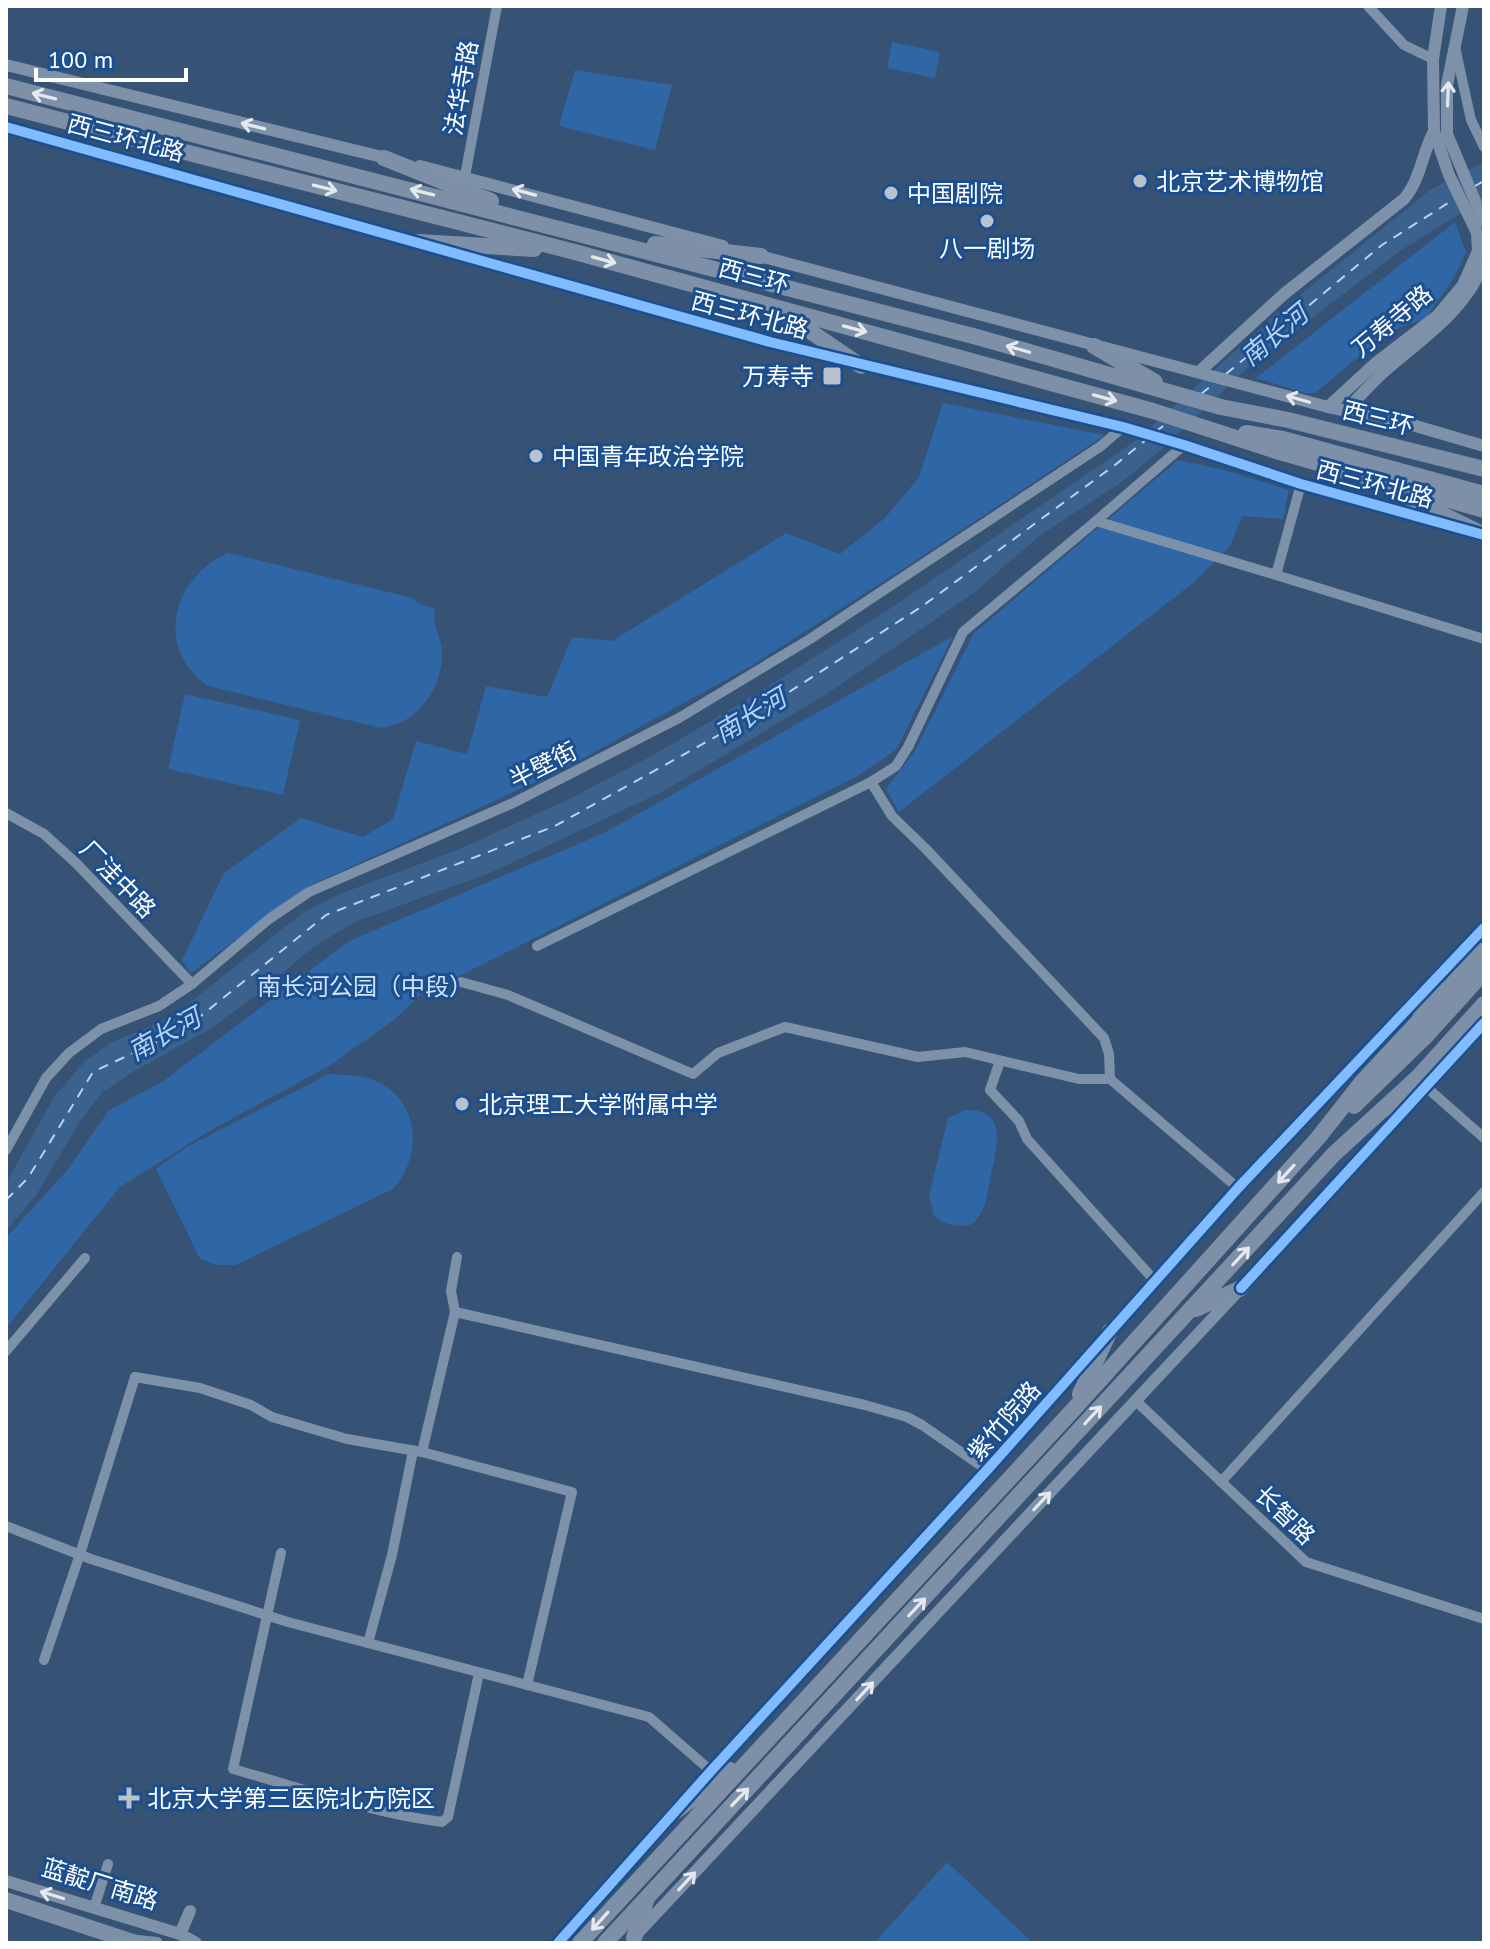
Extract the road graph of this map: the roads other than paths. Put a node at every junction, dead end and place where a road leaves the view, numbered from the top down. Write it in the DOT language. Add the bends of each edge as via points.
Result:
graph roads {
  1 [pos="497,6"];
  2 [pos="1368,6"];
  3 [pos="1441,6"];
  4 [pos="1463,6"];
  5 [pos="1455,45"];
  6 [pos="1433,59"];
  7 [pos="6,65"];
  8 [pos="6,86"];
  9 [pos="6,106"];
  10 [pos="6,127"];
  11 [pos="1434,131"];
  12 [pos="1484,146"];
  13 [pos="384,158"];
  14 [pos="1455,172"];
  15 [pos="465,176"];
  16 [pos="1474,212"];
  17 [pos="1484,222"];
  18 [pos="552,226"];
  19 [pos="597,238"];
  20 [pos="419,242"];
  21 [pos="571,251"];
  22 [pos="761,256"];
  23 [pos="1484,263"];
  24 [pos="774,307"];
  25 [pos="1094,346"];
  26 [pos="861,366"];
  27 [pos="1200,371"];
  28 [pos="1174,393"];
  29 [pos="1221,407"];
  30 [pos="1328,407"];
  31 [pos="1346,411"];
  32 [pos="1197,424"];
  33 [pos="1128,428"];
  34 [pos="1184,445"];
  35 [pos="1484,446"];
  36 [pos="1484,469"];
  37 [pos="1367,477"];
  38 [pos="1301,484"];
  39 [pos="1484,485"];
  40 [pos="1484,494"];
  41 [pos="1484,510"];
  42 [pos="1096,521"];
  43 [pos="1483,534"];
  44 [pos="1276,575"];
  45 [pos="1484,639"];
  46 [pos="871,782"];
  47 [pos="6,813"];
  48 [pos="1484,928"];
  49 [pos="1484,944"];
  50 [pos="537,946"];
  51 [pos="1484,951"];
  52 [pos="1484,972"];
  53 [pos="1440,975"];
  54 [pos="461,982"];
  55 [pos="192,984"];
  56 [pos="1484,985"];
  57 [pos="1484,1004"];
  58 [pos="1484,1023"];
  59 [pos="1409,1030"];
  60 [pos="1430,1038"];
  61 [pos="1000,1061"];
  62 [pos="1110,1079"];
  63 [pos="1421,1082"];
  64 [pos="1396,1117"];
  65 [pos="1318,1138"];
  66 [pos="1484,1138"];
  67 [pos="6,1150"];
  68 [pos="1334,1154"];
  69 [pos="1238,1188"];
  70 [pos="1484,1192"];
  71 [pos="457,1257"];
  72 [pos="85,1258"];
  73 [pos="1155,1281"];
  74 [pos="1241,1288"];
  75 [pos="455,1312"];
  76 [pos="1188,1313"];
  77 [pos="1110,1331"];
  78 [pos="6,1351"];
  79 [pos="1136,1401"];
  80 [pos="1073,1410"];
  81 [pos="418,1452"];
  82 [pos="987,1470"];
  83 [pos="1221,1482"];
  84 [pos="6,1526"];
  85 [pos="281,1553"];
  86 [pos="80,1554"];
  87 [pos="267,1615"];
  88 [pos="1484,1619"];
  89 [pos="368,1643"];
  90 [pos="44,1660"];
  91 [pos="479,1673"];
  92 [pos="527,1685"];
  93 [pos="770,1740"];
  94 [pos="711,1771"];
  95 [pos="675,1812"];
  96 [pos="108,1864"];
  97 [pos="6,1881"];
  98 [pos="648,1894"];
  99 [pos="6,1900"];
  100 [pos="94,1908"];
  101 [pos="190,1911"];
  102 [pos="180,1934"];
  103 [pos="575,1936"];
  104 [pos="632,1940"];
  105 [pos="132,1941"];
  106 [pos="157,1943"];
  107 [pos="196,1943"];
  108 [pos="558,1943"];
  109 [pos="605,1943"];
  1 -- 15 [label="street, 法华寺路"];
  2 -- 6 [label="street" via="1404,45"];
  3 -- 6 [label="street"];
  4 -- 5 [label="street"];
  5 -- 12 [label="street" via="1471,120"];
  14 -- 5 [label="street, one-way" via="1447,134 1447,85"];
  6 -- 11 [label="street"];
  13 -- 7 [label="street, 西三环北路, one-way"];
  18 -- 8 [label="highway, 西三环, one-way"];
  9 -- 21 [label="highway, 西三环, one-way"];
  10 -- 20 [label="street, 西三环北路"];
  11 -- 14 [label="street"];
  11 -- 27 [label="street" via="1404,199 1284,294"];
  13 -- 15 [label="street, 西三环北路"];
  13 -- 18 [label="highway"];
  14 -- 16 [label="street"];
  22 -- 15 [label="street, 西三环北路, one-way"];
  16 -- 17 [label="street"];
  16 -- 30 [label="street, 万寿寺路" via="1478,251 1463,285 1437,316"];
  18 -- 19 [label="highway, 西三环"];
  19 -- 22 [label="highway"];
  28 -- 19 [label="highway, 西三环, one-way"];
  20 -- 21 [label="highway"];
  20 -- 26 [label="street, 西三环北路"];
  21 -- 24 [label="highway, 西三环, one-way"];
  22 -- 25 [label="street, 西三环北路"];
  23 -- 31 [label="street, 万寿寺路" via="1439,327"];
  24 -- 26 [label="highway"];
  24 -- 32 [label="highway, 西三环, one-way"];
  25 -- 27 [label="street, 西三环北路"];
  25 -- 28 [label="highway"];
  26 -- 33 [label="street, 西三环北路"];
  30 -- 27 [label="street, 西三环北路, one-way"];
  28 -- 29 [label="highway, 西三环"];
  29 -- 36 [label="highway, 西三环"];
  29 -- 39 [label="highway"];
  30 -- 31 [label="street, 西三环北路"];
  31 -- 35 [label="street, 西三环北路"];
  32 -- 37 [label="highway, 西三环"];
  32 -- 40 [label="highway" via="1283,439"];
  33 -- 34 [label="street, 西三环北路"];
  33 -- 55 [label="street, 半壁街" via="810,639 692,710 513,803 309,892"];
  34 -- 38 [label="street, 西三环北路"];
  34 -- 42 [label="street"];
  37 -- 41 [label="highway, 西三环"];
  37 -- 43 [label="highway"];
  38 -- 43 [label="street, 西三环北路"];
  38 -- 44 [label="street"];
  42 -- 44 [label="street"];
  42 -- 46 [label="street" via="963,632 908,747 896,766"];
  44 -- 45 [label="street"];
  46 -- 50 [label="street"];
  46 -- 62 [label="street" via="892,816 1104,1038"];
  47 -- 55 [label="street, 厂洼中路" via="44,834 76,863"];
  48 -- 53 [label="street, 紫竹院路"];
  49 -- 53 [label="highway"];
  51 -- 59 [label="highway, 紫竹院路"];
  52 -- 60 [label="highway"];
  53 -- 59 [label="highway"];
  53 -- 69 [label="street, 紫竹院路"];
  54 -- 61 [label="street" via="508,995 693,1074 718,1053 785,1027 918,1057 965,1052"];
  55 -- 67 [label="street, 半壁街" via="159,1006 101,1029 69,1053 46,1078"];
  56 -- 60 [label="highway"];
  57 -- 63 [label="highway"];
  58 -- 63 [label="street"];
  59 -- 65 [label="highway, 紫竹院路"];
  60 -- 65 [label="highway"];
  60 -- 68 [label="highway"];
  61 -- 62 [label="street" via="1079,1079"];
  61 -- 73 [label="street" via="990,1090 1019,1121 1027,1139"];
  62 -- 69 [label="street"];
  63 -- 64 [label="highway"];
  63 -- 66 [label="street"];
  63 -- 68 [label="highway"];
  64 -- 74 [label="street"];
  65 -- 80 [label="highway, 紫竹院路, one-way"];
  76 -- 68 [label="highway, one-way"];
  69 -- 73 [label="street, 紫竹院路"];
  70 -- 83 [label="street"];
  71 -- 75 [label="street" via="451,1291"];
  72 -- 78 [label="street"];
  73 -- 77 [label="street, 紫竹院路"];
  74 -- 76 [label="highway"];
  74 -- 79 [label="street"];
  75 -- 81 [label="street"];
  75 -- 82 [label="street" via="907,1417"];
  98 -- 76 [label="highway, one-way"];
  77 -- 80 [label="highway"];
  77 -- 82 [label="street, 紫竹院路"];
  79 -- 83 [label="street, 长智路"];
  104 -- 79 [label="street, one-way"];
  80 -- 93 [label="highway, 紫竹院路"];
  81 -- 86 [label="street" via="272,1417 200,1388 135,1377"];
  81 -- 89 [label="street"];
  81 -- 92 [label="street" via="572,1492"];
  82 -- 94 [label="street, 紫竹院路"];
  83 -- 88 [label="street, 长智路" via="1306,1562"];
  84 -- 86 [label="street"];
  85 -- 87 [label="street"];
  86 -- 87 [label="street"];
  86 -- 90 [label="street"];
  87 -- 89 [label="street"];
  87 -- 91 [label="street" via="233,1769 366,1806 427,1820 442,1822 448,1817"];
  89 -- 91 [label="street"];
  91 -- 92 [label="street"];
  92 -- 94 [label="street" via="649,1717"];
  93 -- 95 [label="highway"];
  93 -- 103 [label="highway, 紫竹院路, one-way"];
  94 -- 95 [label="street, 紫竹院路"];
  95 -- 103 [label="street, 紫竹院路"];
  96 -- 100 [label="street"];
  100 -- 97 [label="street, 蓝靛厂南路, one-way"];
  98 -- 104 [label="highway"];
  98 -- 109 [label="highway"];
  99 -- 105 [label="highway, 蓝靛厂南路"];
  100 -- 102 [label="street, 蓝靛厂南路"];
  101 -- 102 [label="street"];
  102 -- 107 [label="street, 蓝靛厂南路"];
  103 -- 108 [label="street, 紫竹院路"];
  105 -- 106 [label="street"];
}
